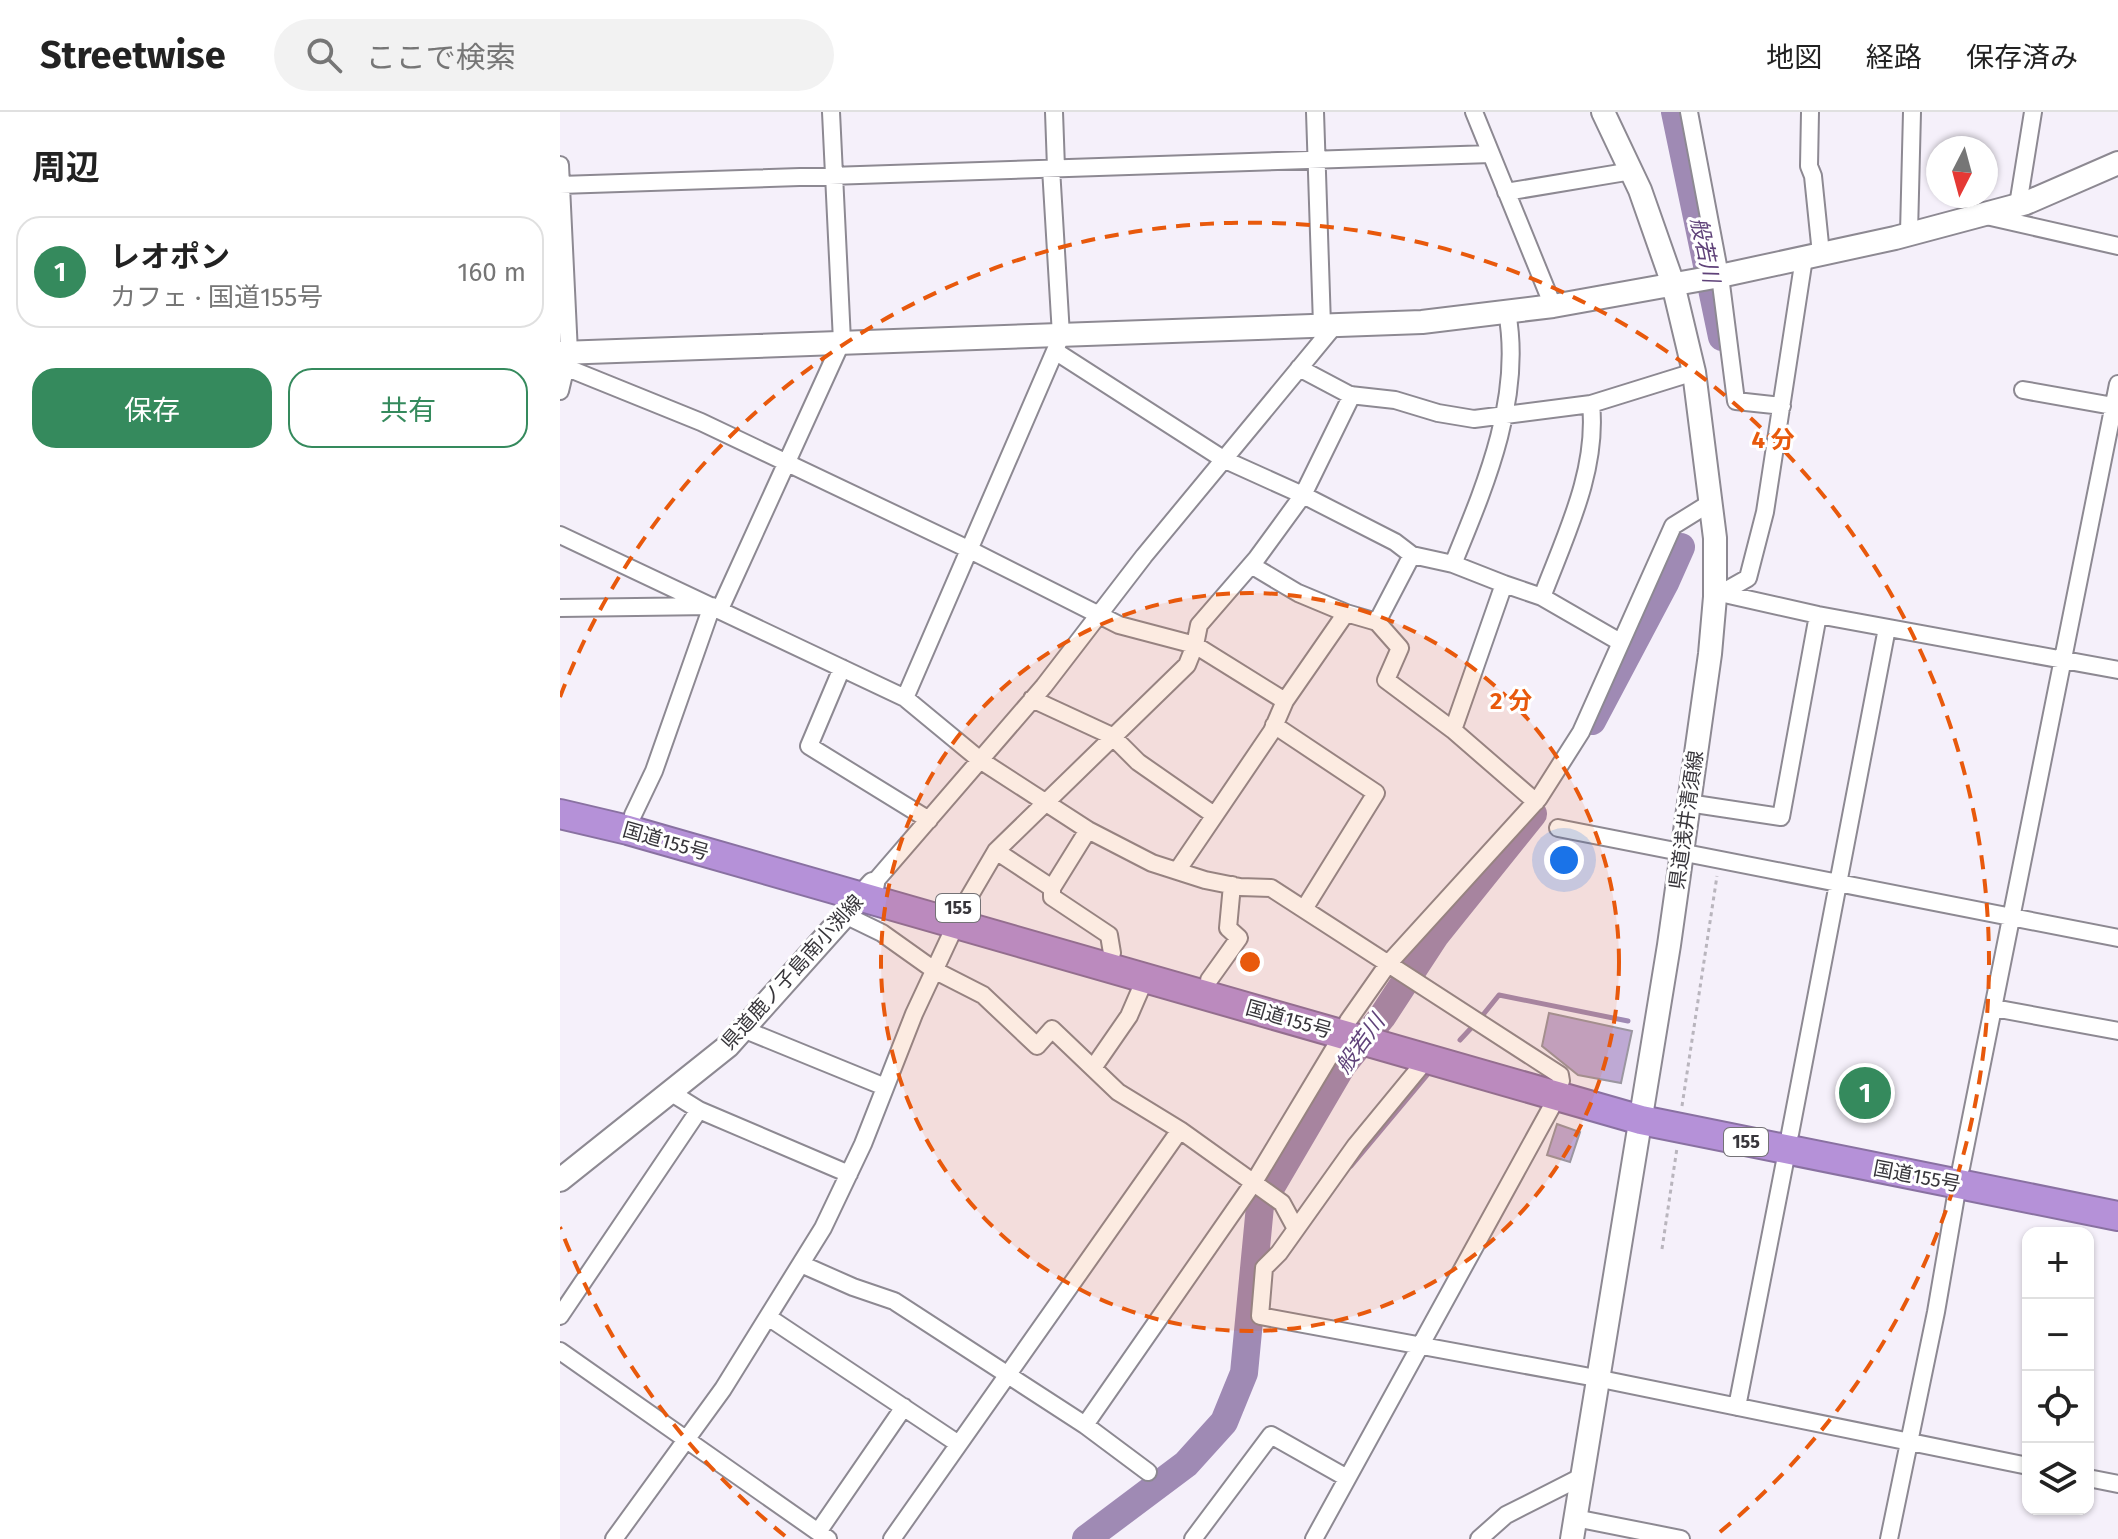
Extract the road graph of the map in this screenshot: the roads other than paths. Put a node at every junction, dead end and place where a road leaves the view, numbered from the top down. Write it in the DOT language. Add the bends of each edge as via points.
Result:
graph roads {
  1 [pos="831,112"];
  2 [pos="1054,112"];
  3 [pos="1315,112"];
  4 [pos="1474,112"];
  5 [pos="1603,112"];
  6 [pos="1689,112"];
  7 [pos="1810,112"];
  8 [pos="1912,112"];
  9 [pos="2033,112"];
  10 [pos="1491,154"];
  11 [pos="1317,160"];
  12 [pos="2118,163"];
  13 [pos="560,165"];
  14 [pos="1054,168"];
  15 [pos="1632,171"];
  16 [pos="834,175"];
  17 [pos="560,185"];
  18 [pos="1506,192"];
  19 [pos="2018,205"];
  20 [pos="1981,215"];
  21 [pos="1909,233"];
  22 [pos="2118,246"];
  23 [pos="1812,256"];
  24 [pos="1720,276"];
  25 [pos="1683,283"];
  26 [pos="1553,306"];
  27 [pos="1507,312"];
  28 [pos="1329,325"];
  29 [pos="842,341"];
  30 [pos="1058,343"];
  31 [pos="565,358"];
  32 [pos="1299,368"];
  33 [pos="1694,372"];
  34 [pos="2118,384"];
  35 [pos="2023,390"];
  36 [pos="560,391"];
  37 [pos="1352,395"];
  38 [pos="1591,404"];
  39 [pos="1782,406"];
  40 [pos="2116,407"];
  41 [pos="1503,417"];
  42 [pos="1223,459"];
  43 [pos="786,464"];
  44 [pos="1303,495"];
  45 [pos="1710,503"];
  46 [pos="560,535"];
  47 [pos="968,549"];
  48 [pos="1412,555"];
  49 [pos="1453,564"];
  50 [pos="1251,565"];
  51 [pos="1504,584"];
  52 [pos="1717,595"];
  53 [pos="1542,597"];
  54 [pos="560,608"];
  55 [pos="716,608"];
  56 [pos="1346,613"];
  57 [pos="1098,615"];
  58 [pos="1818,615"];
  59 [pos="1377,622"];
  60 [pos="1887,628"];
  61 [pos="1620,642"];
  62 [pos="1195,645"];
  63 [pos="2062,660"];
  64 [pos="842,668"];
  65 [pos="2118,670"];
  66 [pos="905,698"];
  67 [pos="1032,699"];
  68 [pos="1285,701"];
  69 [pos="1274,725"];
  70 [pos="1453,730"];
  71 [pos="1112,736"];
  72 [pos="980,760"];
  73 [pos="560,799"];
  74 [pos="1536,802"];
  75 [pos="1045,803"];
  76 [pos="1688,803"];
  77 [pos="560,814"];
  78 [pos="633,815"];
  79 [pos="1214,815"];
  80 [pos="929,820"];
  81 [pos="1558,828"];
  82 [pos="1088,830"];
  83 [pos="996,851"];
  84 [pos="1681,853"];
  85 [pos="1177,871"];
  86 [pos="1839,883"];
  87 [pos="1232,885"];
  88 [pos="1052,888"];
  89 [pos="860,899"];
  90 [pos="1304,909"];
  91 [pos="959,916"];
  92 [pos="2011,917"];
  93 [pos="2118,938"];
  94 [pos="1112,953"];
  95 [pos="1390,966"];
  96 [pos="934,970"];
  97 [pos="1145,979"];
  98 [pos="1209,980"];
  99 [pos="1994,1008"];
  100 [pos="743,1029"];
  101 [pos="1348,1029"];
  102 [pos="2118,1031"];
  103 [pos="1384,1040"];
  104 [pos="1426,1060"];
  105 [pos="1093,1068"];
  106 [pos="885,1087"];
  107 [pos="1559,1089"];
  108 [pos="670,1092"];
  109 [pos="699,1110"];
  110 [pos="1642,1112"];
  111 [pos="1180,1130"];
  112 [pos="1788,1142"];
  113 [pos="849,1174"];
  114 [pos="1959,1176"];
  115 [pos="560,1180"];
  116 [pos="1256,1184"];
  117 [pos="2118,1199"];
  118 [pos="2118,1216"];
  119 [pos="1295,1227"];
  120 [pos="801,1264"];
  121 [pos="560,1316"];
  122 [pos="768,1317"];
  123 [pos="1420,1345"];
  124 [pos="560,1351"];
  125 [pos="1007,1373"];
  126 [pos="1596,1378"];
  127 [pos="904,1407"];
  128 [pos="1737,1407"];
  129 [pos="1085,1425"];
  130 [pos="686,1439"];
  131 [pos="957,1443"];
  132 [pos="1907,1443"];
  133 [pos="2022,1465"];
  134 [pos="1148,1472"];
  135 [pos="1581,1477"];
  136 [pos="1347,1478"];
  137 [pos="2094,1479"];
  138 [pos="2118,1484"];
  139 [pos="1574,1528"];
  140 [pos="823,1536"];
  141 [pos="614,1539"];
  142 [pos="892,1539"];
  143 [pos="1193,1539"];
  144 [pos="1314,1539"];
  145 [pos="1479,1539"];
  146 [pos="1681,1539"];
  147 [pos="1889,1539"];
  1 -- 16 [label="street"];
  2 -- 14 [label="street"];
  3 -- 11 [label="street"];
  4 -- 10 [label="street"];
  5 -- 15 [label="main road, 県道浅井清須線"];
  6 -- 24 [label="street"];
  7 -- 23 [label="street"];
  8 -- 21 [label="street"];
  9 -- 19 [label="street"];
  10 -- 11 [label="street"];
  10 -- 18 [label="street"];
  11 -- 14 [label="street"];
  11 -- 28 [label="street"];
  12 -- 19 [label="main road"];
  13 -- 17 [label="street"];
  14 -- 16 [label="street"];
  14 -- 30 [label="street"];
  15 -- 18 [label="street"];
  15 -- 25 [label="main road, 県道浅井清須線"];
  16 -- 17 [label="street"];
  16 -- 29 [label="street"];
  17 -- 31 [label="street"];
  18 -- 26 [label="street"];
  19 -- 20 [label="main road"];
  20 -- 21 [label="main road"];
  20 -- 22 [label="street"];
  21 -- 23 [label="main road"];
  23 -- 24 [label="main road"];
  23 -- 39 [label="street"];
  24 -- 25 [label="main road"];
  24 -- 39 [label="street" via="1736,401"];
  25 -- 26 [label="main road"];
  25 -- 33 [label="main road, 県道浅井清須線"];
  26 -- 27 [label="main road"];
  27 -- 28 [label="main road"];
  27 -- 41 [label="street" via="1512,341"];
  28 -- 30 [label="main road"];
  28 -- 32 [label="street"];
  29 -- 30 [label="main road"];
  29 -- 31 [label="main road"];
  29 -- 43 [label="street"];
  30 -- 42 [label="street"];
  30 -- 47 [label="street"];
  31 -- 36 [label="street"];
  31 -- 43 [label="street"];
  32 -- 37 [label="street"];
  32 -- 42 [label="street"];
  33 -- 38 [label="street"];
  33 -- 45 [label="main road, 県道浅井清須線"];
  34 -- 40 [label="street"];
  35 -- 40 [label="street"];
  37 -- 41 [label="street" via="1474,419"];
  37 -- 44 [label="street"];
  38 -- 41 [label="street"];
  38 -- 53 [label="street" via="1588,463"];
  39 -- 52 [label="street" via="1748,578"];
  40 -- 63 [label="street"];
  41 -- 49 [label="street"];
  42 -- 44 [label="street"];
  42 -- 57 [label="street"];
  43 -- 47 [label="street"];
  43 -- 55 [label="street"];
  44 -- 48 [label="street"];
  44 -- 50 [label="street"];
  45 -- 52 [label="main road, 県道浅井清須線"];
  45 -- 61 [label="street" via="1673,526"];
  46 -- 55 [label="street"];
  47 -- 57 [label="street"];
  47 -- 66 [label="street"];
  48 -- 49 [label="street"];
  48 -- 59 [label="street"];
  49 -- 51 [label="street"];
  50 -- 56 [label="street"];
  50 -- 62 [label="street" via="1199,625"];
  51 -- 53 [label="street"];
  51 -- 70 [label="street"];
  52 -- 58 [label="street"];
  52 -- 76 [label="main road, 県道浅井清須線"];
  53 -- 61 [label="street"];
  54 -- 55 [label="street"];
  55 -- 64 [label="street"];
  55 -- 78 [label="street"];
  56 -- 59 [label="street"];
  56 -- 68 [label="street"];
  57 -- 62 [label="street"];
  57 -- 67 [label="street"];
  58 -- 60 [label="street"];
  58 -- 76 [label="street" via="1781,817"];
  59 -- 70 [label="street" via="1400,648 1386,680"];
  60 -- 63 [label="street"];
  60 -- 86 [label="street"];
  61 -- 74 [label="street" via="1581,732"];
  62 -- 68 [label="street"];
  62 -- 71 [label="street" via="1187,665"];
  63 -- 65 [label="street"];
  63 -- 92 [label="street"];
  64 -- 66 [label="street"];
  64 -- 80 [label="street" via="809,746"];
  66 -- 72 [label="street"];
  67 -- 71 [label="street"];
  67 -- 72 [label="street"];
  68 -- 69 [label="street"];
  69 -- 79 [label="street"];
  69 -- 90 [label="street" via="1376,793"];
  70 -- 74 [label="street"];
  71 -- 75 [label="street"];
  71 -- 79 [label="street" via="1138,762"];
  72 -- 75 [label="street"];
  72 -- 80 [label="street"];
  73 -- 78 [label="highway, 国道155号 / 155"];
  74 -- 95 [label="street"];
  75 -- 82 [label="street"];
  75 -- 83 [label="street"];
  76 -- 84 [label="main road, 県道浅井清須線"];
  77 -- 89 [label="highway, 国道155号 / 155"];
  78 -- 89 [label="highway, 国道155号 / 155"];
  79 -- 85 [label="street"];
  80 -- 89 [label="street"];
  81 -- 84 [label="street"];
  82 -- 85 [label="street"];
  82 -- 88 [label="street"];
  83 -- 88 [label="street"];
  83 -- 91 [label="street"];
  84 -- 86 [label="street"];
  84 -- 110 [label="main road, 県道浅井清須線"];
  85 -- 87 [label="street"];
  86 -- 92 [label="street"];
  86 -- 112 [label="street"];
  87 -- 90 [label="street" via="1271,888"];
  87 -- 98 [label="street" via="1228,928 1239,938"];
  88 -- 94 [label="street" via="1052,897 1109,935"];
  89 -- 91 [label="highway, 国道155号 / 155"];
  89 -- 96 [label="street" via="882,933"];
  89 -- 100 [label="main road, 県道鹿ノ子島南小渕線"];
  90 -- 95 [label="street"];
  91 -- 94 [label="highway, 国道155号 / 155"];
  91 -- 96 [label="street"];
  91 -- 97 [label="highway, 国道155号 / 155"];
  92 -- 93 [label="street"];
  92 -- 99 [label="street"];
  94 -- 98 [label="highway, 国道155号 / 155"];
  95 -- 101 [label="street"];
  95 -- 107 [label="street" via="1560,1075"];
  96 -- 105 [label="street" via="983,995 1037,1046 1052,1029"];
  96 -- 106 [label="street"];
  97 -- 101 [label="highway, 国道155号 / 155"];
  97 -- 105 [label="street" via="1129,1016"];
  98 -- 101 [label="highway, 国道155号 / 155"];
  99 -- 102 [label="street"];
  99 -- 114 [label="street"];
  100 -- 106 [label="street"];
  100 -- 108 [label="main road, 県道鹿ノ子島南小渕線"];
  101 -- 103 [label="highway, 国道155号 / 155"];
  101 -- 116 [label="street"];
  103 -- 104 [label="highway, 国道155号 / 155"];
  103 -- 107 [label="highway, 国道155号 / 155"];
  104 -- 107 [label="highway, 国道155号 / 155"];
  104 -- 119 [label="street"];
  105 -- 111 [label="street" via="1118,1092"];
  106 -- 113 [label="street"];
  107 -- 110 [label="highway, 国道155号 / 155"];
  107 -- 123 [label="street"];
  108 -- 109 [label="street"];
  108 -- 115 [label="main road, 県道鹿ノ子島南小渕線"];
  109 -- 113 [label="street"];
  109 -- 121 [label="street"];
  110 -- 112 [label="highway, 国道155号 / 155"];
  110 -- 126 [label="main road, 県道浅井清須線"];
  111 -- 116 [label="street"];
  111 -- 125 [label="street"];
  112 -- 114 [label="highway, 国道155号 / 155"];
  112 -- 128 [label="street"];
  113 -- 120 [label="street"];
  114 -- 117 [label="highway, 国道155号 / 155"];
  114 -- 118 [label="highway, 国道155号 / 155"];
  114 -- 132 [label="street"];
  116 -- 119 [label="street" via="1282,1203"];
  116 -- 129 [label="street"];
  119 -- 123 [label="street" via="1264,1268 1260,1316"];
  120 -- 122 [label="street"];
  120 -- 125 [label="street" via="894,1301"];
  122 -- 127 [label="street"];
  122 -- 130 [label="street"];
  123 -- 126 [label="street"];
  123 -- 136 [label="street"];
  124 -- 130 [label="street"];
  125 -- 129 [label="street"];
  125 -- 131 [label="street"];
  126 -- 128 [label="street"];
  126 -- 135 [label="main road, 県道浅井清須線"];
  127 -- 131 [label="street"];
  127 -- 140 [label="street"];
  128 -- 132 [label="street"];
  129 -- 134 [label="street"];
  130 -- 140 [label="street"];
  130 -- 141 [label="street"];
  131 -- 142 [label="street"];
  132 -- 133 [label="street"];
  132 -- 147 [label="street"];
  135 -- 139 [label="main road, 県道浅井清須線"];
  135 -- 145 [label="street" via="1506,1515"];
  136 -- 143 [label="street" via="1271,1435"];
  136 -- 144 [label="street"];
  137 -- 138 [label="street"];
  139 -- 146 [label="street"];
}
